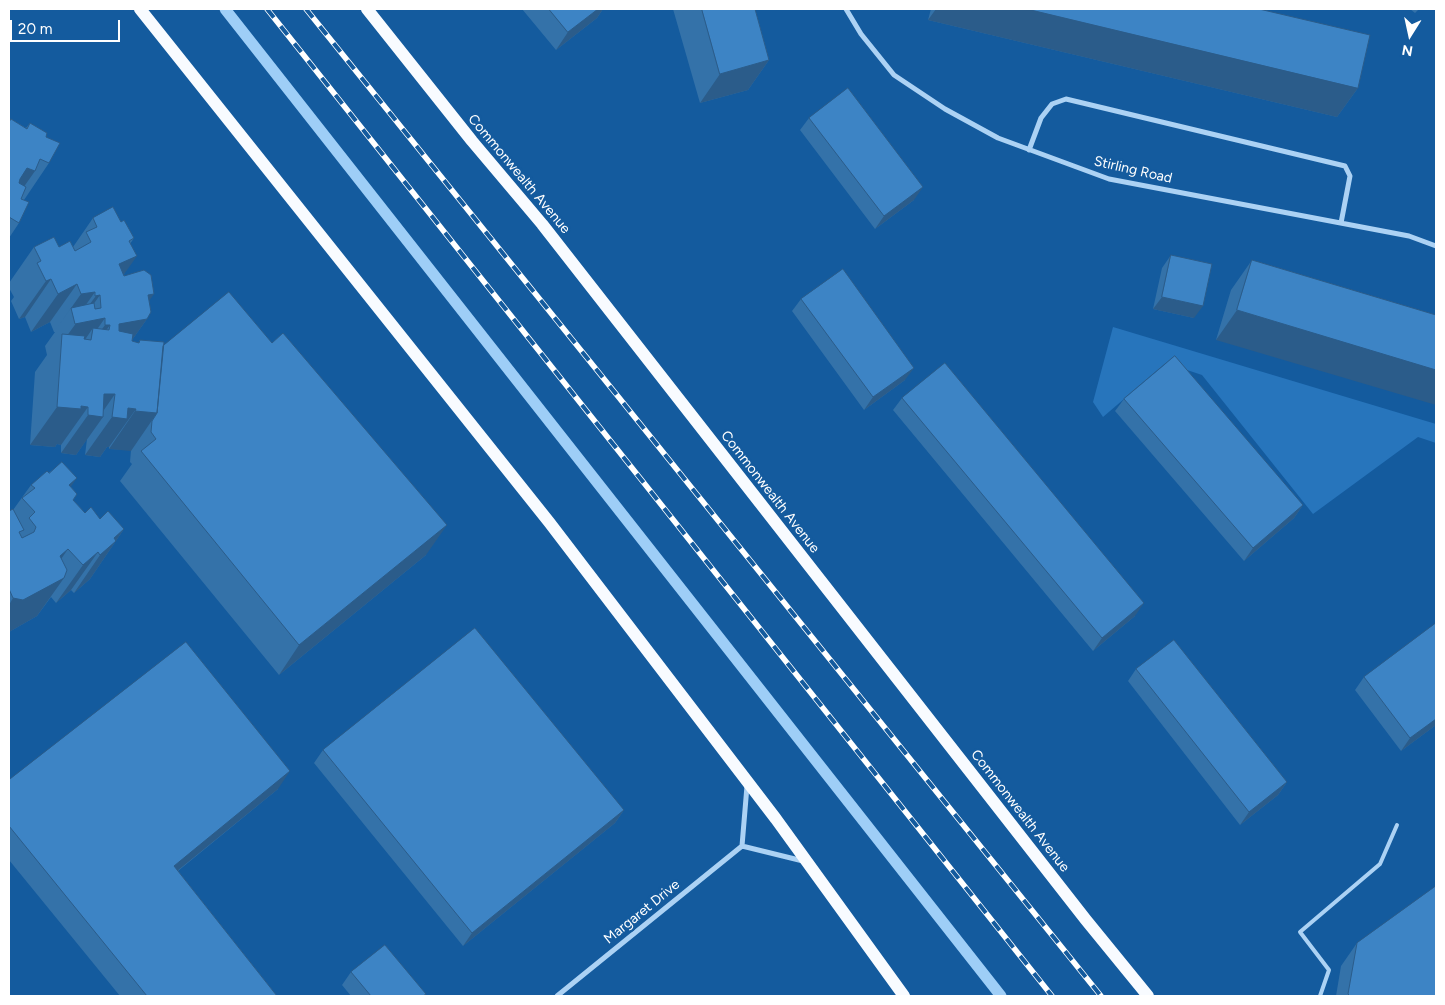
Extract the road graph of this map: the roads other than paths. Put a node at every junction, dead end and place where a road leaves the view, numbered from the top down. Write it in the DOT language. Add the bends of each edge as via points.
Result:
graph roads {
  1 [pos="140,9"];
  2 [pos="367,9"];
  3 [pos="846,9"];
  4 [pos="1029,150"];
  5 [pos="1341,222"];
  6 [pos="1436,246"];
  7 [pos="747,781"];
  8 [pos="1397,825"];
  9 [pos="742,846"];
  10 [pos="807,862"];
  11 [pos="557,996"];
  12 [pos="904,996"];
  13 [pos="1148,996"];
  14 [pos="1320,996"];
  1 -- 7 [label="main road" via="503,462"];
  2 -- 13 [label="main road, Commonwealth Avenue" via="542,224"];
  3 -- 4 [label="street, Stirling Road" via="861,34 894,75 945,109 998,138"];
  4 -- 5 [label="street, Stirling Road" via="1109,179"];
  4 -- 5 [label="street" via="1041,118 1052,104 1066,98 1345,166 1350,176"];
  5 -- 6 [label="street, Stirling Road" via="1410,236"];
  7 -- 9 [label="street"];
  7 -- 10 [label="main road"];
  8 -- 14 [label="lane" via="1380,864 1300,932 1330,970"];
  9 -- 10 [label="street"];
  9 -- 11 [label="street, Margaret Drive"];
  10 -- 12 [label="main road"];
}
